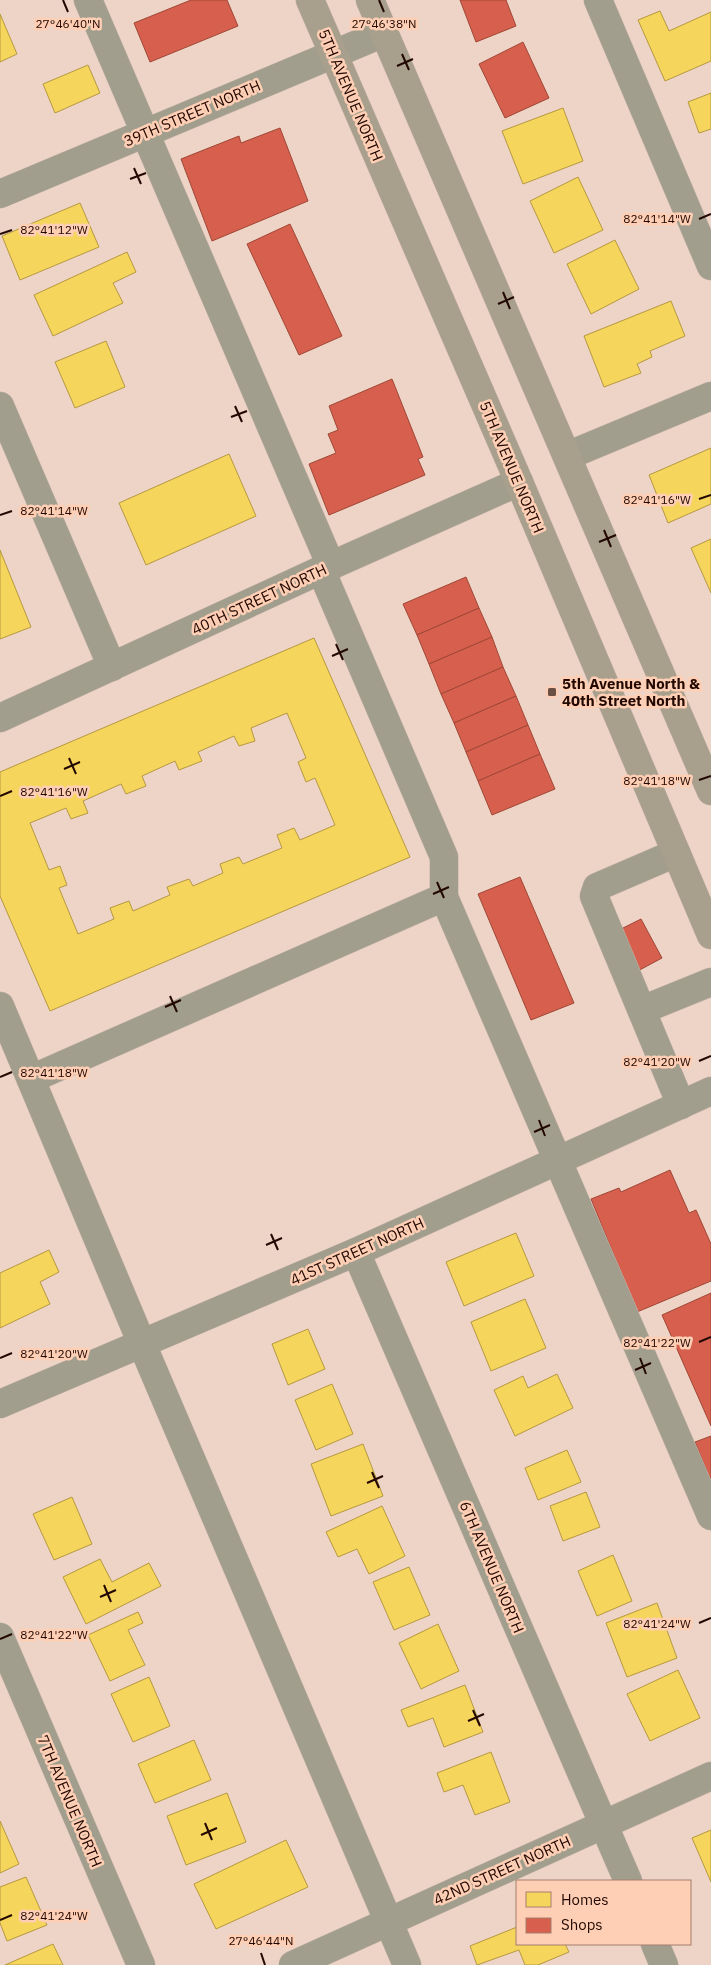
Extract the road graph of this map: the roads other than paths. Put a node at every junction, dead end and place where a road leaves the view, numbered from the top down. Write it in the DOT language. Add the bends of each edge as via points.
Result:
graph roads {
  1 [pos="88,0"];
  2 [pos="310,0"];
  3 [pos="370,0"];
  4 [pos="598,0"];
  5 [pos="384,33"];
  6 [pos="333,54"];
  7 [pos="146,133"];
  8 [pos="0,194"];
  9 [pos="711,266"];
  10 [pos="711,396"];
  11 [pos="0,406"];
  12 [pos="567,456"];
  13 [pos="519,482"];
  14 [pos="326,568"];
  15 [pos="112,667"];
  16 [pos="0,718"];
  17 [pos="711,791"];
  18 [pos="676,853"];
  19 [pos="444,897"];
  20 [pos="711,935"];
  21 [pos="711,982"];
  22 [pos="0,1006"];
  23 [pos="642,1010"];
  24 [pos="31,1079"];
  25 [pos="711,1091"];
  26 [pos="681,1104"];
  27 [pos="557,1161"];
  28 [pos="356,1252"];
  29 [pos="142,1344"];
  30 [pos="0,1404"];
  31 [pos="711,1516"];
  32 [pos="0,1637"];
  33 [pos="711,1776"];
  34 [pos="603,1824"];
  35 [pos="628,1880"];
  36 [pos="388,1922"];
  37 [pos="655,1945"];
  38 [pos="141,1965"];
  39 [pos="293,1965"];
  40 [pos="407,1965"];
  41 [pos="664,1965"];
  1 -- 7 [label="street"];
  2 -- 6 [label="main road, 5TH AVENUE NORTH"];
  3 -- 5 [label="main road"];
  4 -- 9 [label="street"];
  5 -- 6 [label="street, 39TH STREET NORTH"];
  5 -- 12 [label="main road"];
  6 -- 7 [label="street, 39TH STREET NORTH"];
  6 -- 13 [label="main road, 5TH AVENUE NORTH"];
  7 -- 8 [label="street, 39TH STREET NORTH"];
  7 -- 14 [label="street"];
  10 -- 12 [label="street"];
  11 -- 15 [label="street"];
  12 -- 17 [label="main road"];
  13 -- 14 [label="street, 40TH STREET NORTH"];
  13 -- 18 [label="main road, 5TH AVENUE NORTH"];
  14 -- 15 [label="street, 40TH STREET NORTH"];
  14 -- 19 [label="street" via="444,857"];
  15 -- 16 [label="street, 40TH STREET NORTH"];
  18 -- 20 [label="main road, 5TH AVENUE NORTH"];
  18 -- 23 [label="street" via="597,887 594,896"];
  19 -- 24 [label="street"];
  19 -- 27 [label="street"];
  21 -- 23 [label="street"];
  22 -- 24 [label="street"];
  23 -- 26 [label="street"];
  24 -- 29 [label="street"];
  25 -- 26 [label="street, 41ST STREET NORTH"];
  26 -- 27 [label="street, 41ST STREET NORTH"];
  27 -- 28 [label="street, 41ST STREET NORTH"];
  27 -- 31 [label="street"];
  28 -- 29 [label="street, 41ST STREET NORTH"];
  28 -- 34 [label="street, 6TH AVENUE NORTH"];
  29 -- 30 [label="street, 41ST STREET NORTH"];
  29 -- 36 [label="street"];
  32 -- 38 [label="street, 7TH AVENUE NORTH"];
  33 -- 34 [label="street, 42ND STREET NORTH"];
  34 -- 35 [label="street, 6TH AVENUE NORTH"];
  34 -- 36 [label="street, 42ND STREET NORTH"];
  36 -- 39 [label="street, 42ND STREET NORTH"];
  36 -- 40 [label="street"];
  37 -- 41 [label="street"];
}
